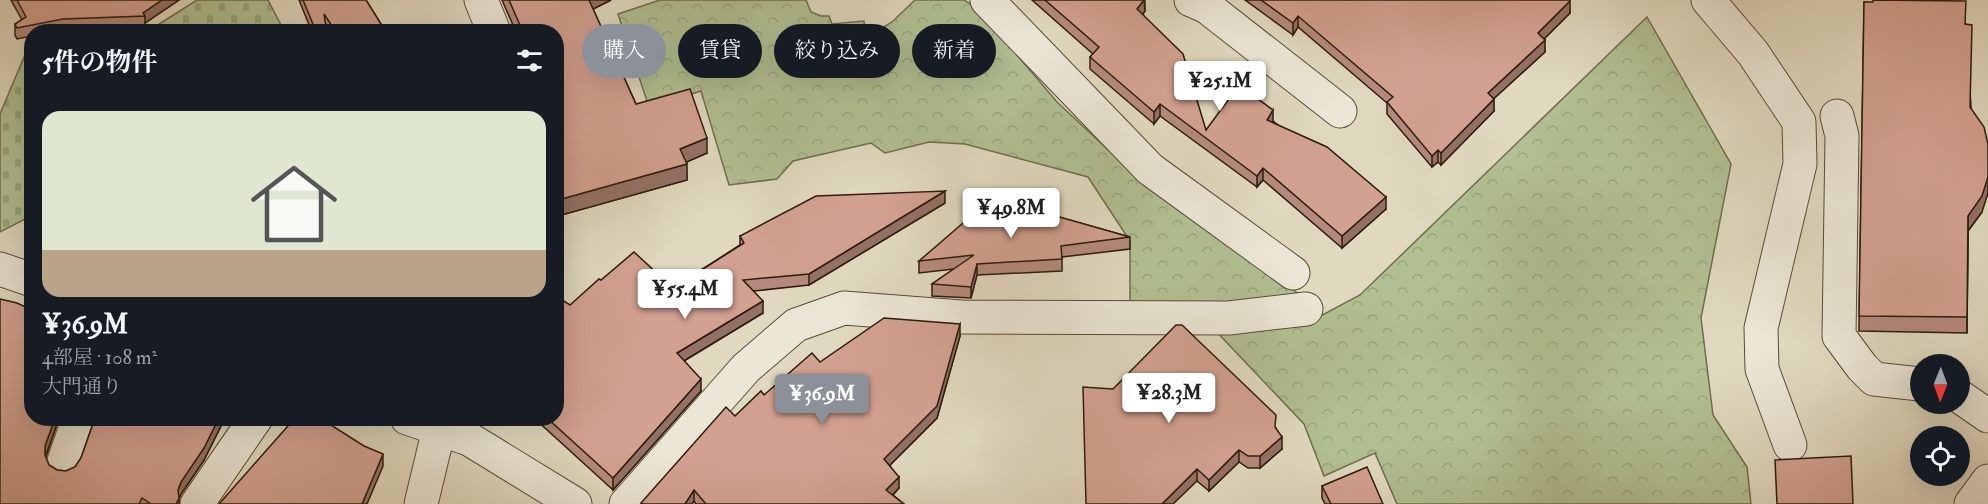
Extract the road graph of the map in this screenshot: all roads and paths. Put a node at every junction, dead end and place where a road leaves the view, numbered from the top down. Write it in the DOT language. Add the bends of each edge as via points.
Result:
graph roads {
  1 [pos="481,0"];
  2 [pos="987,0"];
  3 [pos="1708,0"];
  4 [pos="1191,5"];
  5 [pos="491,24"];
  6 [pos="1340,111"];
  7 [pos="1837,116"];
  8 [pos="0,269"];
  9 [pos="1293,273"];
  10 [pos="24,276"];
  11 [pos="1306,309"];
  12 [pos="1910,383"];
  13 [pos="1970,404"];
  14 [pos="1988,416"];
  15 [pos="76,426"];
  16 [pos="251,426"];
  17 [pos="431,426"];
  18 [pos="439,429"];
  19 [pos="1790,445"];
  20 [pos="63,464"];
  21 [pos="1988,481"];
  22 [pos="197,504"];
  23 [pos="421,504"];
  24 [pos="575,504"];
  25 [pos="626,504"];
  26 [pos="1971,504"];
  1 -- 5 [label="street"];
  2 -- 9 [label="street" via="1150,169"];
  3 -- 19 [label="street" via="1753,53 1799,122 1800,164 1761,328 1762,369"];
  4 -- 6 [label="street" via="1207,7"];
  7 -- 12 [label="street" via="1842,136 1839,336 1874,379"];
  8 -- 10 [label="street"];
  11 -- 25 [label="street" via="1229,318 1110,318 961,316 844,308 796,326 746,368"];
  13 -- 14 [label="street"];
  15 -- 20 [label="street"];
  16 -- 22 [label="street"];
  17 -- 18 [label="street"];
  18 -- 23 [label="street"];
  18 -- 24 [label="street" via="469,439"];
  21 -- 26 [label="street"];
}
